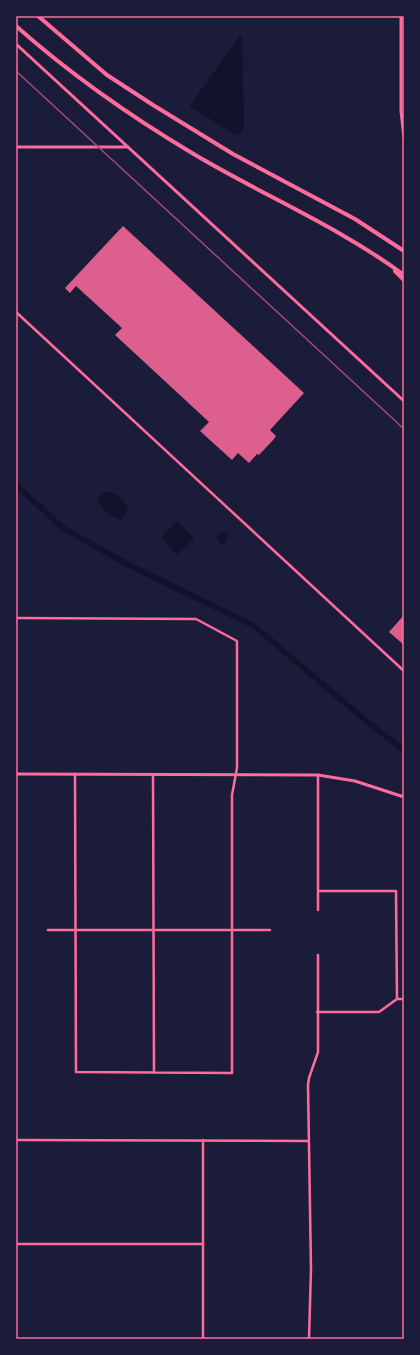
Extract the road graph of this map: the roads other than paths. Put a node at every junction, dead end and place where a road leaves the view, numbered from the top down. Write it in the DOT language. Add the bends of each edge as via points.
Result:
graph roads {
  1 [pos="38,16"];
  2 [pos="401,16"];
  3 [pos="16,26"];
  4 [pos="16,44"];
  5 [pos="402,53"];
  6 [pos="404,138"];
  7 [pos="16,147"];
  8 [pos="128,147"];
  9 [pos="404,250"];
  10 [pos="386,262"];
  11 [pos="404,275"];
  12 [pos="404,280"];
  13 [pos="16,312"];
  14 [pos="404,402"];
  15 [pos="16,618"];
  16 [pos="404,671"];
  17 [pos="16,774"];
  18 [pos="75,774"];
  19 [pos="153,774"];
  20 [pos="236,775"];
  21 [pos="318,776"];
  22 [pos="404,797"];
  23 [pos="318,891"];
  24 [pos="318,910"];
  25 [pos="48,930"];
  26 [pos="76,930"];
  27 [pos="270,930"];
  28 [pos="154,931"];
  29 [pos="232,931"];
  30 [pos="318,955"];
  31 [pos="397,999"];
  32 [pos="404,999"];
  33 [pos="317,1012"];
  34 [pos="154,1072"];
  35 [pos="16,1140"];
  36 [pos="203,1140"];
  37 [pos="308,1141"];
  38 [pos="16,1244"];
  39 [pos="203,1244"];
  40 [pos="203,1339"];
  41 [pos="309,1339"];
  1 -- 9 [label="highway" via="108,74 153,105 233,154 355,219"];
  2 -- 5 [label="street"];
  3 -- 10 [label="highway" via="73,74 192,153 324,224"];
  4 -- 8 [label="street"];
  5 -- 6 [label="street" via="401,111"];
  7 -- 8 [label="street"];
  8 -- 14 [label="street"];
  10 -- 11 [label="highway"];
  10 -- 12 [label="highway"];
  13 -- 16 [label="street"];
  15 -- 20 [label="street" via="196,619 237,641"];
  17 -- 18 [label="street"];
  18 -- 19 [label="street"];
  18 -- 26 [label="street"];
  19 -- 20 [label="street"];
  19 -- 28 [label="street"];
  20 -- 21 [label="street"];
  20 -- 29 [label="street" via="232,795"];
  21 -- 22 [label="street" via="355,781"];
  21 -- 23 [label="street"];
  23 -- 24 [label="street"];
  23 -- 31 [label="street" via="396,891"];
  25 -- 26 [label="street"];
  26 -- 28 [label="street"];
  26 -- 34 [label="street" via="76,1072"];
  27 -- 29 [label="street"];
  28 -- 29 [label="street"];
  28 -- 34 [label="street"];
  29 -- 34 [label="street" via="232,1073"];
  30 -- 33 [label="street"];
  31 -- 32 [label="street"];
  31 -- 33 [label="street" via="379,1012"];
  33 -- 37 [label="street" via="318,1052 308,1085"];
  35 -- 36 [label="street"];
  36 -- 37 [label="street"];
  36 -- 39 [label="street"];
  37 -- 41 [label="street" via="311,1269"];
  38 -- 39 [label="street"];
  39 -- 40 [label="street"];
}
